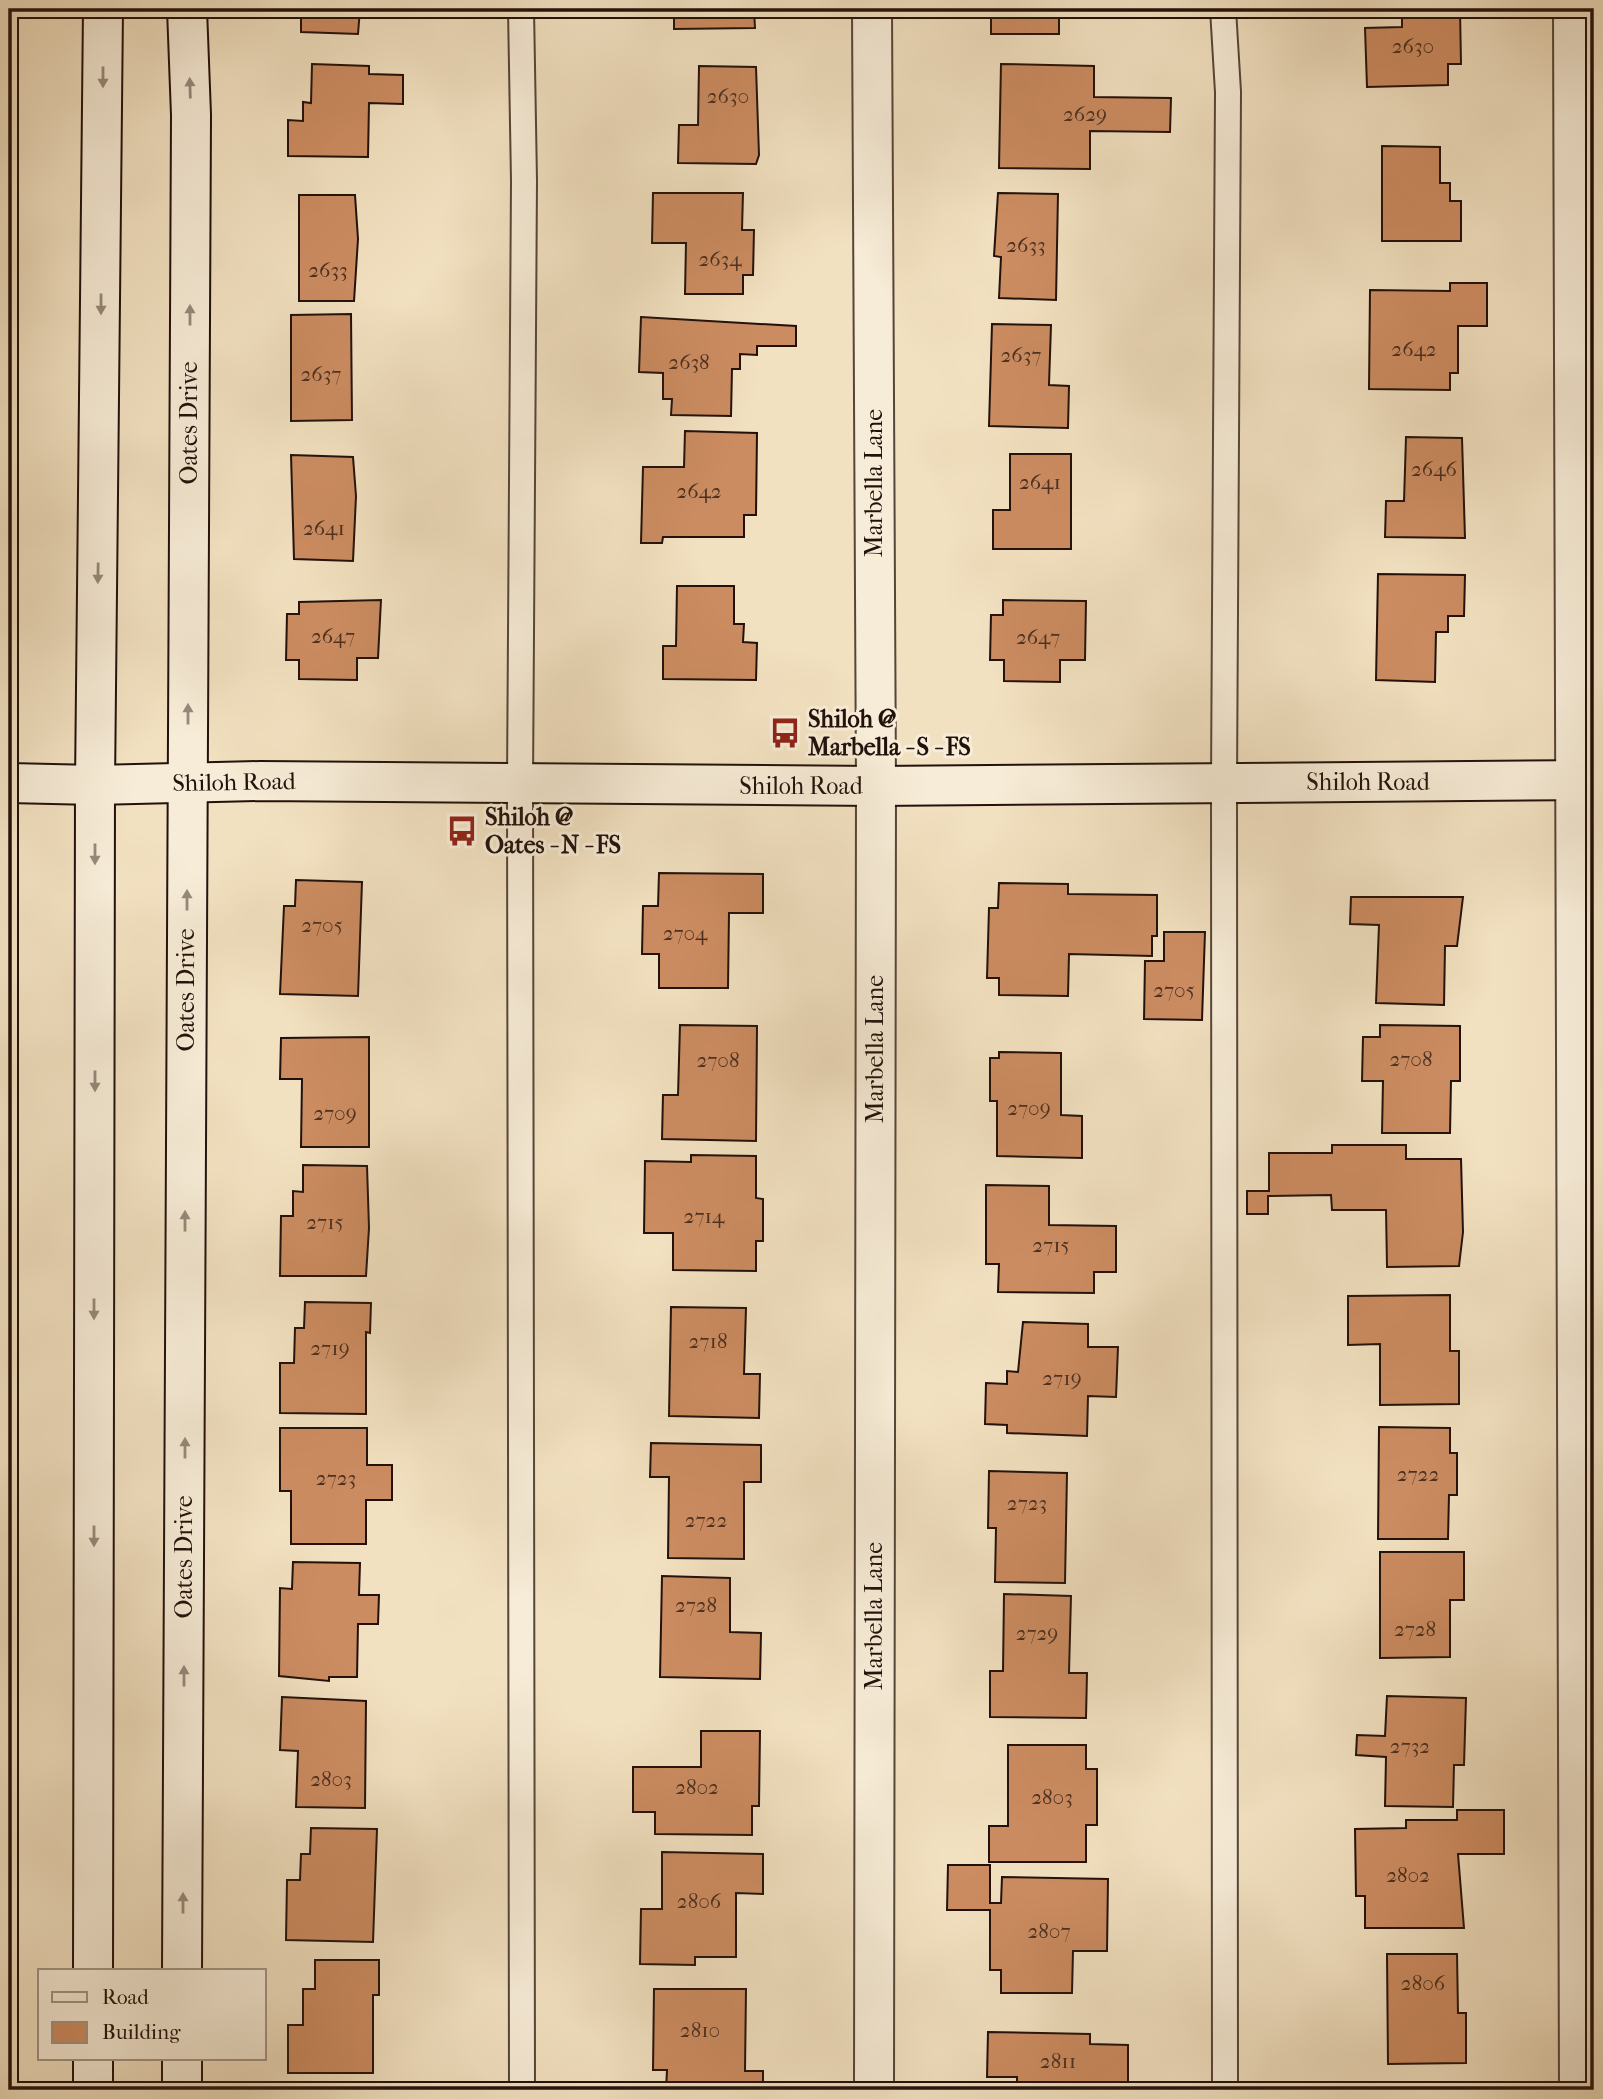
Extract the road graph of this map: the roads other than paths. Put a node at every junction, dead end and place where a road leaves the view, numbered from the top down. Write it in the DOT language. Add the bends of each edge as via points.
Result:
graph roads {
  1 [pos="103,9"];
  2 [pos="187,9"];
  3 [pos="521,9"];
  4 [pos="872,9"];
  5 [pos="1223,9"];
  6 [pos="1573,9"];
  7 [pos="1585,780"];
  8 [pos="9,783"];
  9 [pos="187,783"];
  10 [pos="1224,783"];
  11 [pos="520,784"];
  12 [pos="95,785"];
  13 [pos="876,786"];
  14 [pos="93,1969"];
  15 [pos="183,1969"];
  16 [pos="93,2060"];
  17 [pos="182,2060"];
  18 [pos="93,2090"];
  19 [pos="182,2090"];
  20 [pos="522,2090"];
  21 [pos="874,2090"];
  22 [pos="1225,2090"];
  23 [pos="1579,2090"];
  1 -- 12 [label="street, one-way"];
  9 -- 2 [label="street, Oates Drive, one-way" via="191,115"];
  3 -- 11 [label="lane"];
  4 -- 13 [label="street, Marbella Lane"];
  5 -- 10 [label="lane" via="1228,92"];
  6 -- 7 [label="street"];
  7 -- 10 [label="street, Shiloh Road"];
  7 -- 23 [label="street"];
  8 -- 12 [label="street, Shiloh Road"];
  9 -- 11 [label="street, Shiloh Road"];
  9 -- 12 [label="street, Shiloh Road"];
  15 -- 9 [label="street, Oates Drive, one-way"];
  10 -- 13 [label="street, Shiloh Road"];
  10 -- 22 [label="lane"];
  11 -- 13 [label="street, Shiloh Road"];
  11 -- 20 [label="lane"];
  12 -- 14 [label="street, one-way"];
  13 -- 21 [label="street, Marbella Lane"];
  16 -- 18 [label="street"];
  17 -- 19 [label="street"];
}
